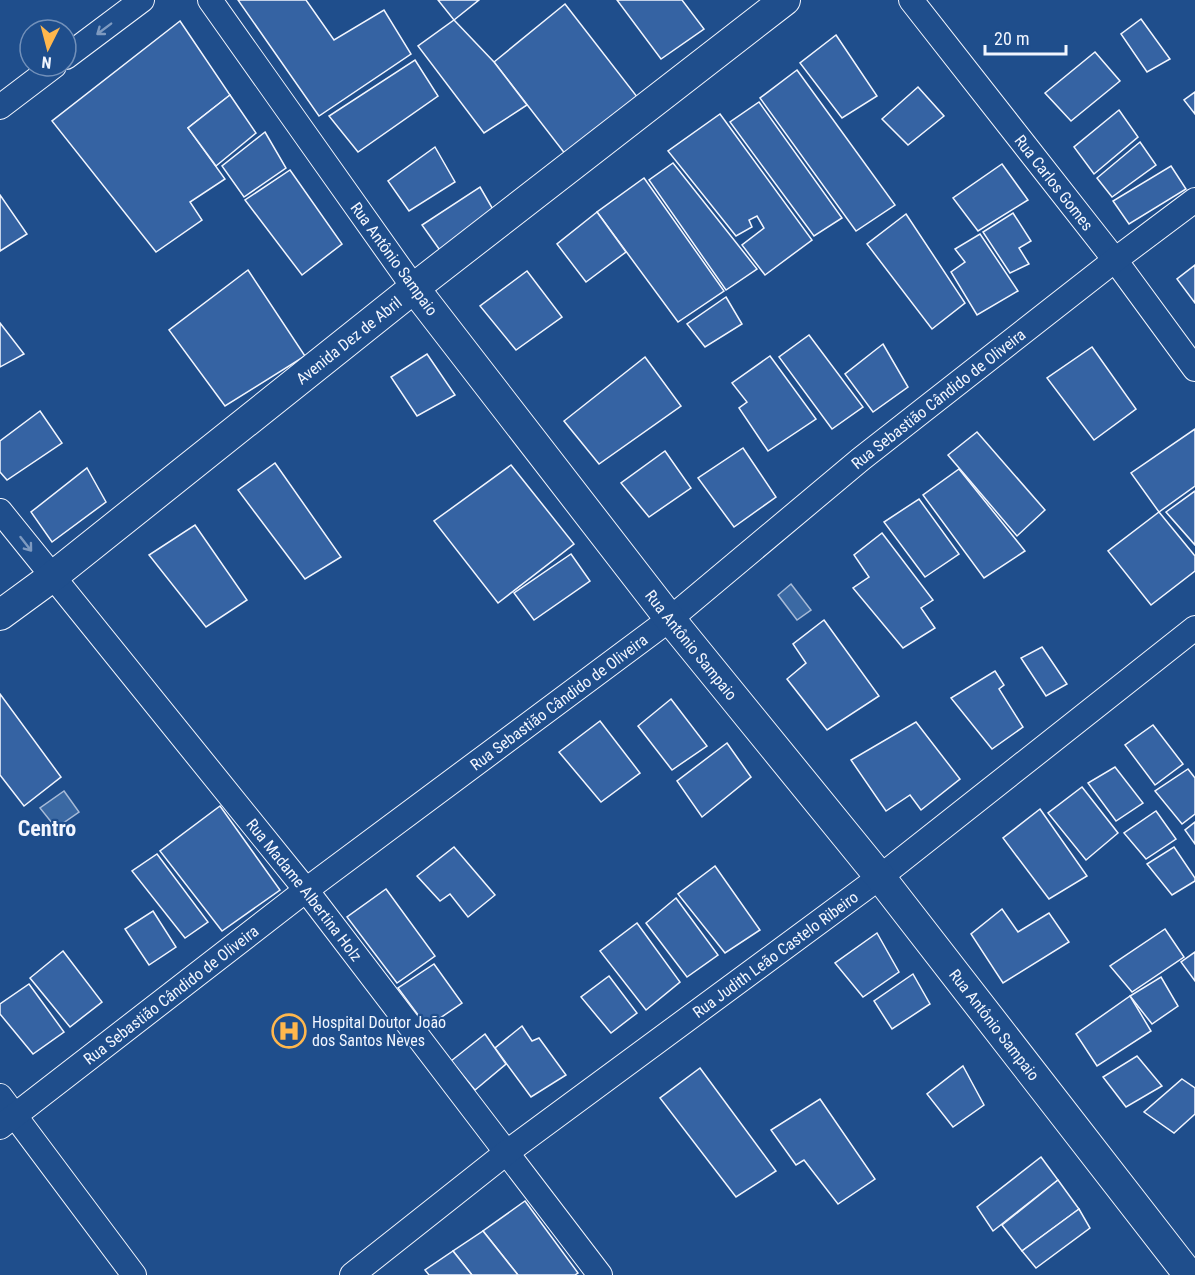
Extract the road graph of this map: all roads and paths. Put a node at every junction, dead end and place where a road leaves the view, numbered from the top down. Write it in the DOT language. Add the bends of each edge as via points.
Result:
graph roads {
  1 [pos="142,0"];
  2 [pos="210,0"];
  3 [pos="785,0"];
  4 [pos="911,0"];
  5 [pos="78,48"];
  6 [pos="38,78"];
  7 [pos="0,106"];
  8 [pos="1195,200"];
  9 [pos="1115,260"];
  10 [pos="414,288"];
  11 [pos="1195,369"];
  12 [pos="0,511"];
  13 [pos="52,577"];
  14 [pos="0,615"];
  15 [pos="670,619"];
  16 [pos="1195,628"];
  17 [pos="880,877"];
  18 [pos="306,890"];
  19 [pos="0,1096"];
  20 [pos="7,1121"];
  21 [pos="506,1154"];
  22 [pos="134,1275"];
  23 [pos="352,1275"];
  24 [pos="600,1275"];
  25 [pos="1189,1275"];
  1 -- 5 [label="street, one-way"];
  2 -- 10 [label="street, Rua Antônio Sampaio"];
  3 -- 10 [label="street, Avenida Dez de Abril"];
  4 -- 9 [label="street, Rua Carlos Gomes"];
  6 -- 7 [label="street"];
  8 -- 9 [label="street, Rua Sebastião Cândido de Oliveira"];
  9 -- 11 [label="street, Rua Carlos Gomes"];
  9 -- 15 [label="street, Rua Sebastião Cândido de Oliveira" via="861,459"];
  10 -- 13 [label="street, Avenida Dez de Abril"];
  10 -- 15 [label="street, Rua Antônio Sampaio"];
  12 -- 13 [label="street, Rua Madame Albertina Holz, one-way"];
  13 -- 14 [label="street, Avenida Dez de Abril"];
  13 -- 18 [label="street, Rua Madame Albertina Holz"];
  15 -- 17 [label="street, Rua Antônio Sampaio"];
  15 -- 18 [label="street, Rua Sebastião Cândido de Oliveira"];
  16 -- 17 [label="street, Rua Judith Leão Castelo Ribeiro"];
  17 -- 21 [label="street, Rua Judith Leão Castelo Ribeiro"];
  17 -- 25 [label="street, Rua Antônio Sampaio"];
  18 -- 20 [label="street, Rua Sebastião Cândido de Oliveira"];
  18 -- 21 [label="street, Rua Madame Albertina Holz"];
  19 -- 20 [label="street"];
  20 -- 22 [label="street"];
  21 -- 23 [label="street, Rua Judith Leão Castelo Ribeiro"];
  21 -- 24 [label="street, Rua Madame Albertina Holz"];
}
